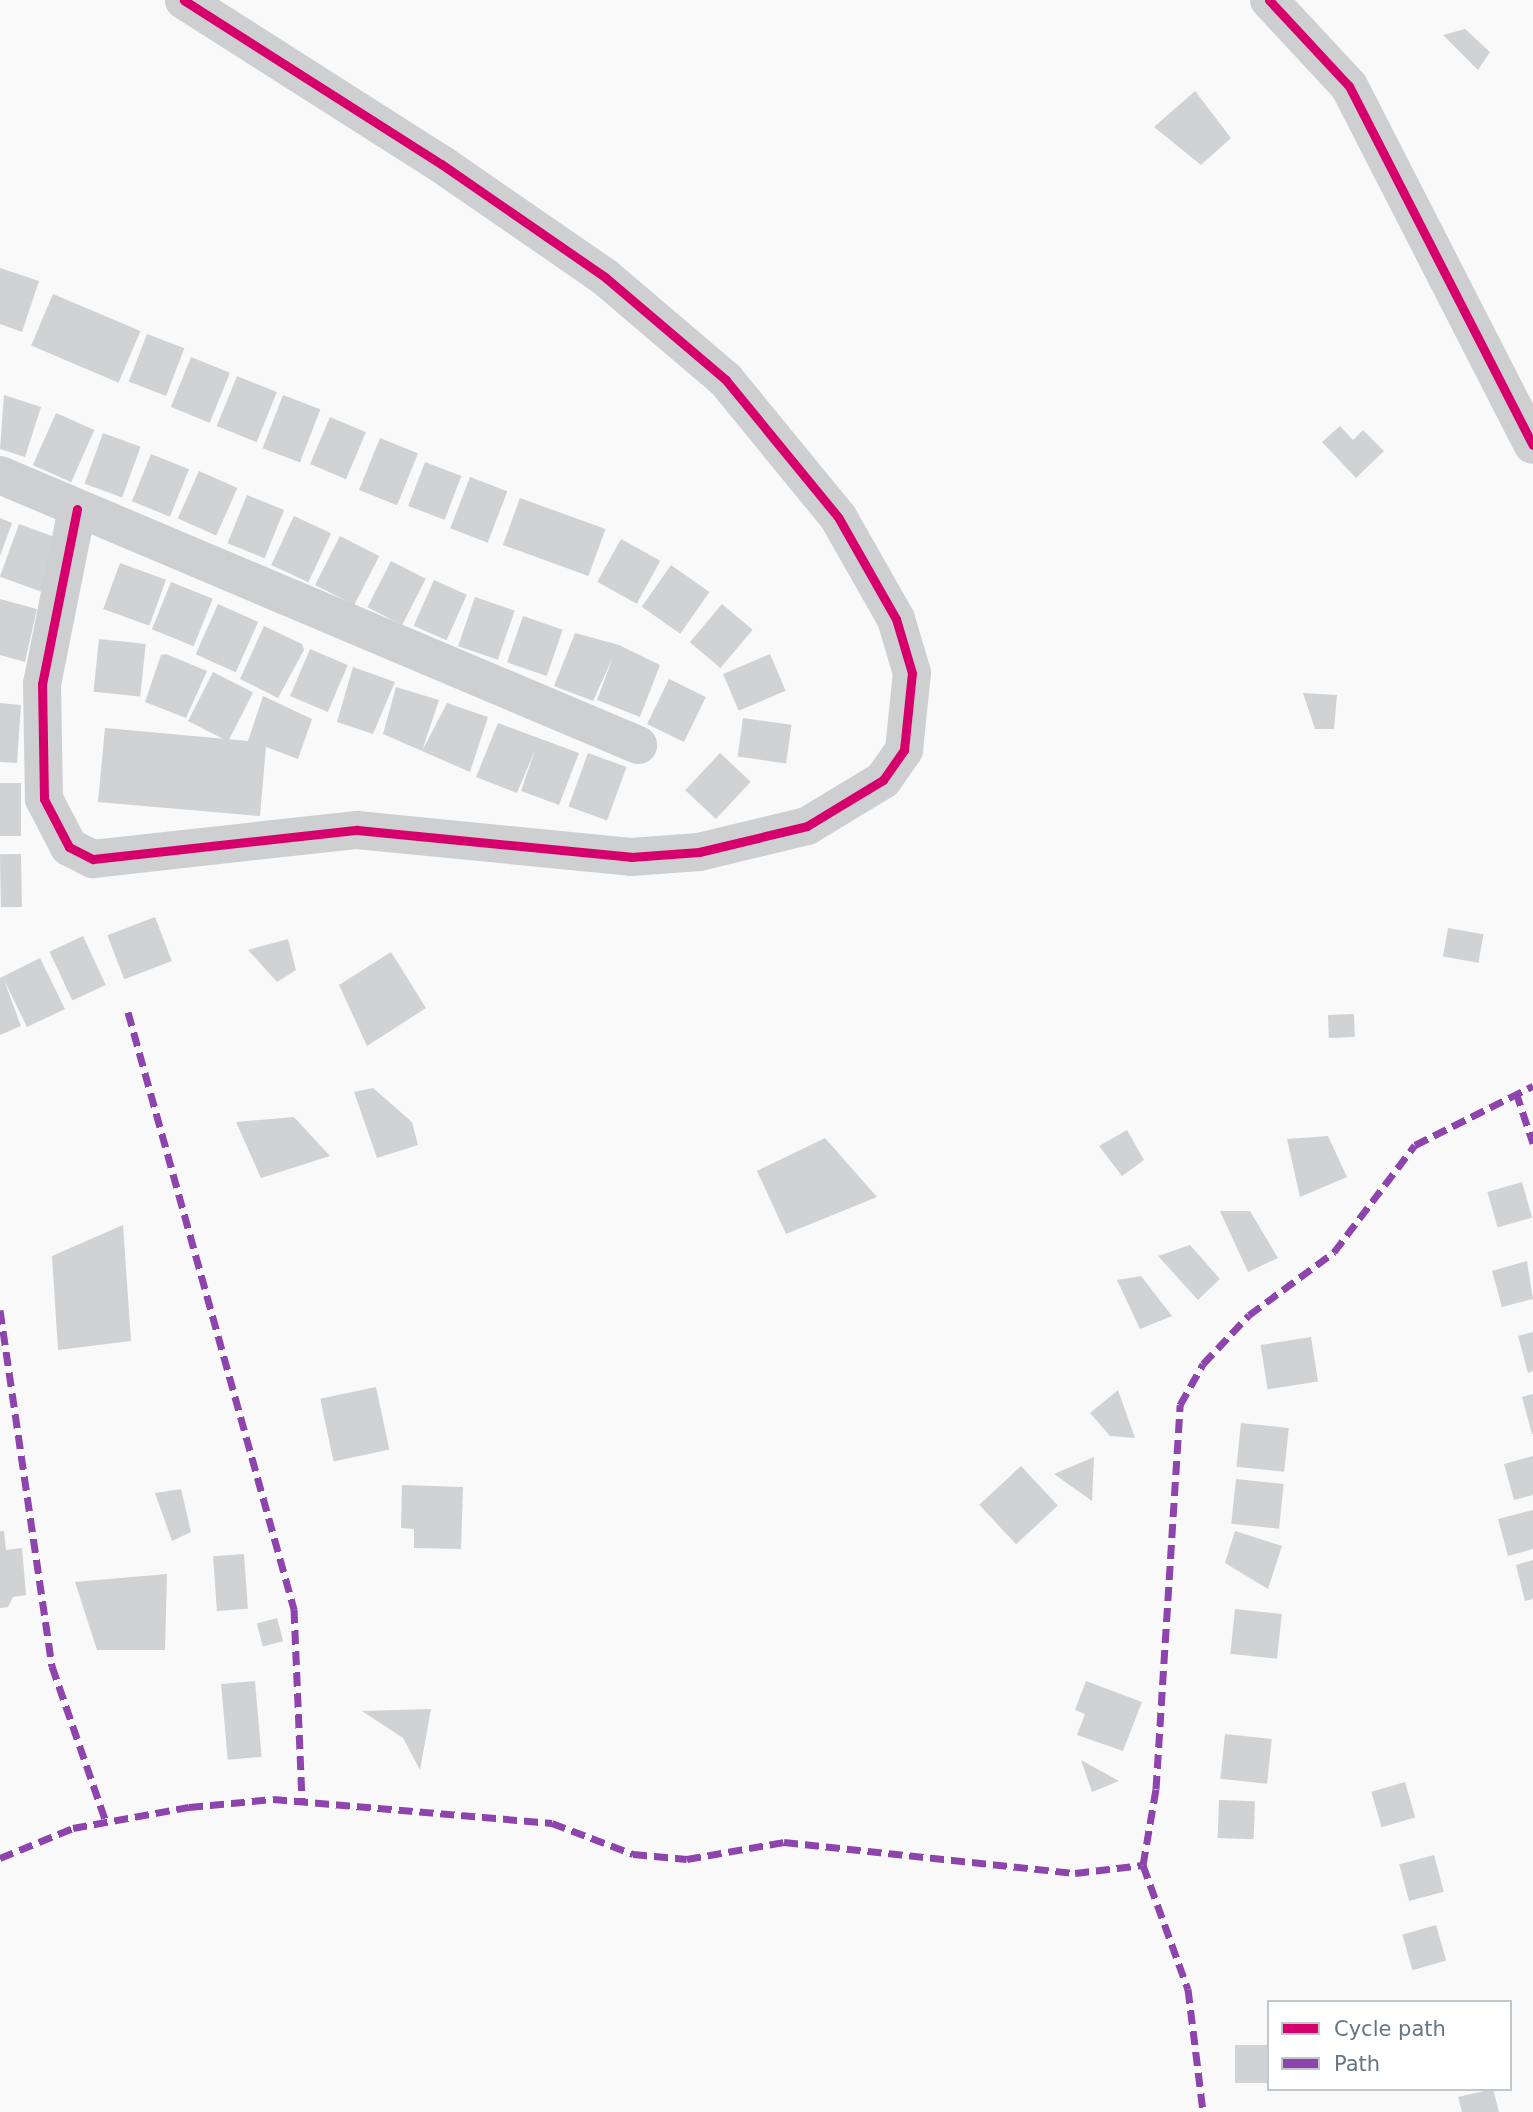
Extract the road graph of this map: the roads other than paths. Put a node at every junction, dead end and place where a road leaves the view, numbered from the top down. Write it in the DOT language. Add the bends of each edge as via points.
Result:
graph roads {
  1 [pos="184,0"];
  2 [pos="1269,0"];
  3 [pos="1533,445"];
  4 [pos="0,475"];
  5 [pos="77,509"];
  6 [pos="638,745"];
  1 -- 5 [label="street" via="440,164 605,277 726,380 838,517 896,619 912,673 904,750 883,780 807,825 699,852 631,857 357,830 93,859 69,847 44,799 42,684"];
  2 -- 3 [label="street" via="1349,86"];
  4 -- 5 [label="street"];
  5 -- 6 [label="street"];
}
